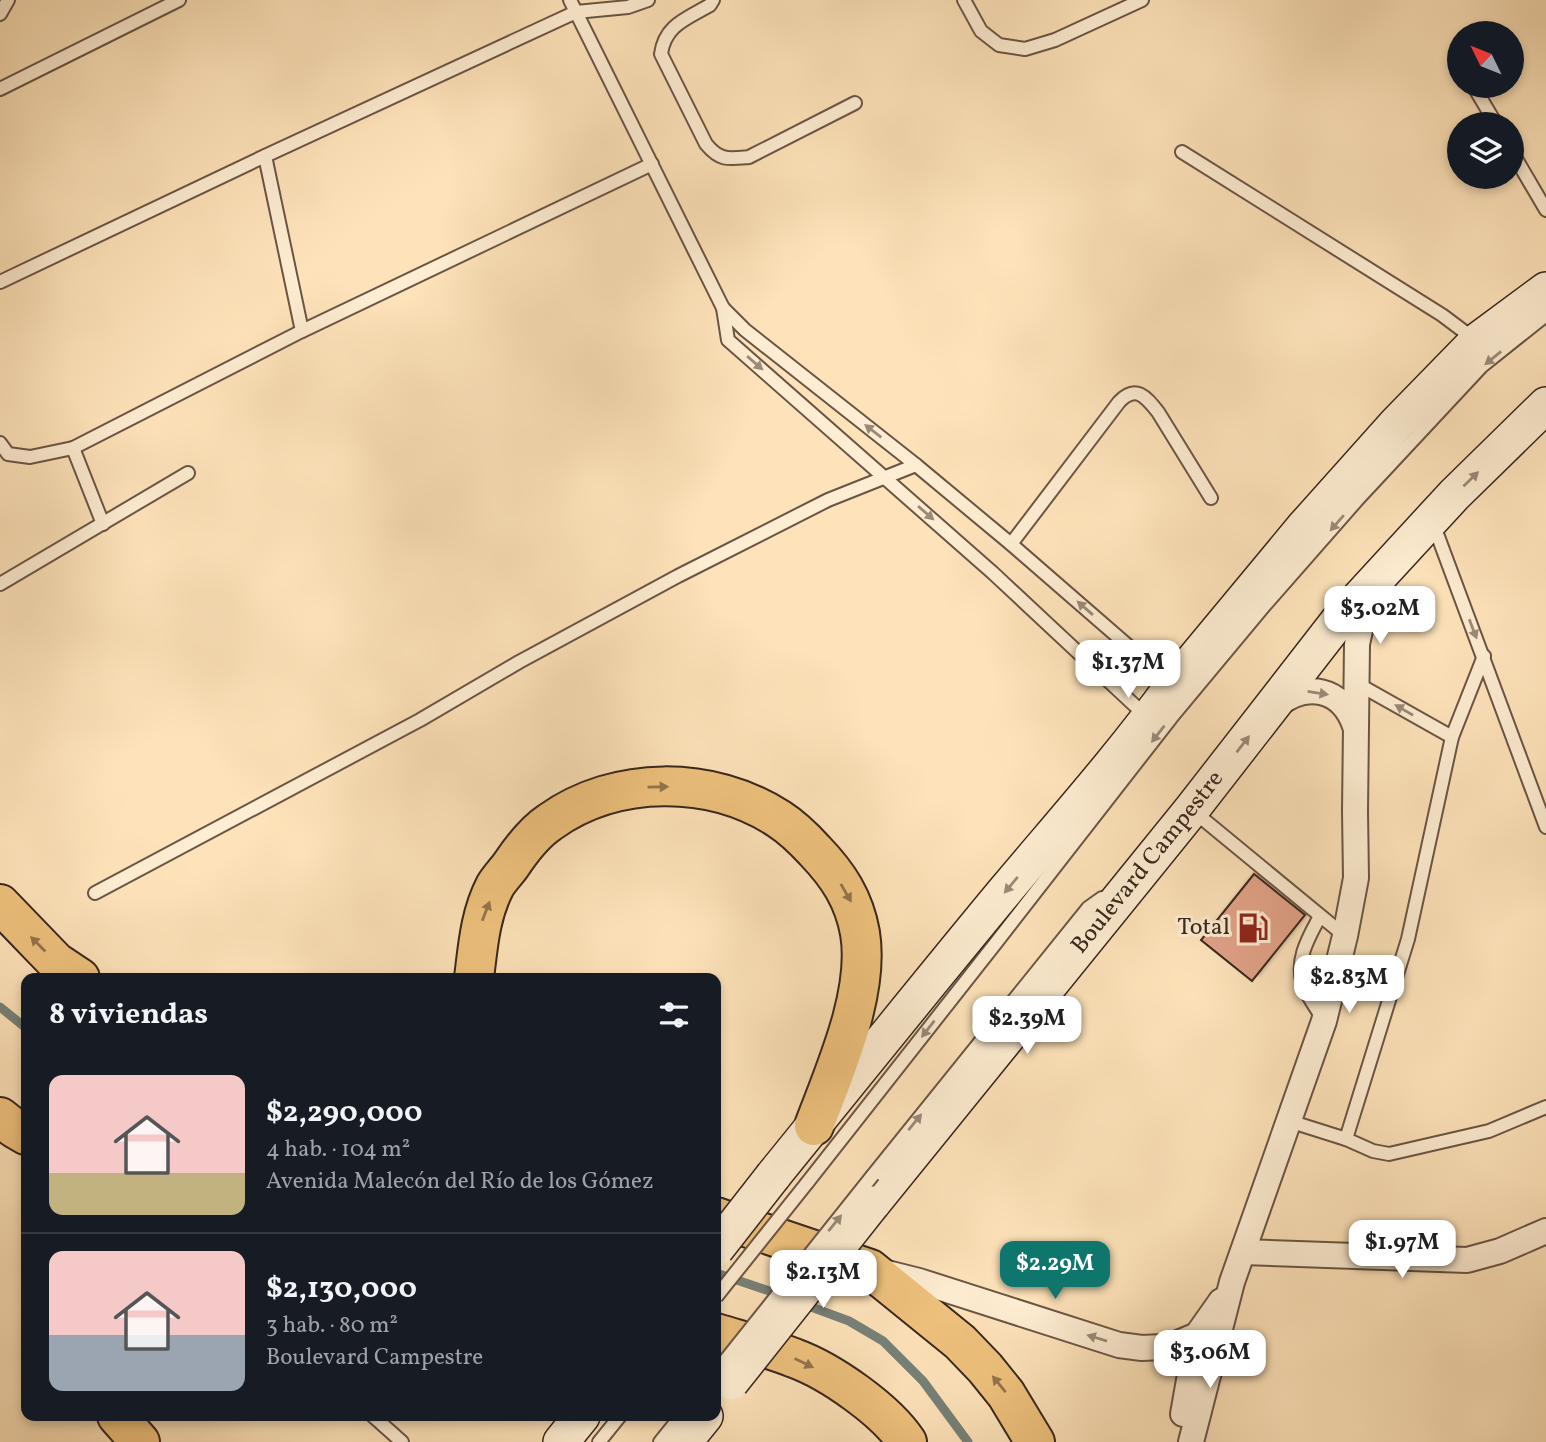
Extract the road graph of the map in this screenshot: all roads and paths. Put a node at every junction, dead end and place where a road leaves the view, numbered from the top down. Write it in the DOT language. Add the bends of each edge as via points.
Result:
graph roads {
  1 [pos="8,0"];
  2 [pos="179,0"];
  3 [pos="648,0"];
  4 [pos="713,0"];
  5 [pos="964,0"];
  6 [pos="1142,0"];
  7 [pos="573,6"];
  8 [pos="0,14"];
  9 [pos="0,89"];
  10 [pos="855,103"];
  11 [pos="1182,152"];
  12 [pos="265,156"];
  13 [pos="652,164"];
  14 [pos="1524,172"];
  15 [pos="1546,210"];
  16 [pos="0,282"];
  17 [pos="1546,289"];
  18 [pos="723,307"];
  19 [pos="1546,315"];
  20 [pos="302,331"];
  21 [pos="1477,341"];
  22 [pos="826,394"];
  23 [pos="1546,405"];
  24 [pos="810,412"];
  25 [pos="0,443"];
  26 [pos="73,448"];
  27 [pos="916,465"];
  28 [pos="188,473"];
  29 [pos="884,477"];
  30 [pos="1211,498"];
  31 [pos="1432,519"];
  32 [pos="103,524"];
  33 [pos="1011,544"];
  34 [pos="1393,561"];
  35 [pos="0,584"];
  36 [pos="1484,656"];
  37 [pos="1356,683"];
  38 [pos="1173,685"];
  39 [pos="1270,710"];
  40 [pos="1149,719"];
  41 [pos="1356,726"];
  42 [pos="1452,737"];
  43 [pos="1192,809"];
  44 [pos="1546,827"];
  45 [pos="96,893"];
  46 [pos="0,904"];
  47 [pos="1321,916"];
  48 [pos="1345,936"];
  49 [pos="73,973"];
  50 [pos="475,973"];
  51 [pos="1324,1021"];
  52 [pos="1546,1107"];
  53 [pos="0,1117"];
  54 [pos="1289,1121"];
  55 [pos="814,1126"];
  56 [pos="21,1132"];
  57 [pos="1346,1139"];
  58 [pos="790,1179"];
  59 [pos="721,1219"];
  60 [pos="1546,1231"];
  61 [pos="721,1243"];
  62 [pos="1243,1252"];
  63 [pos="870,1269"];
  64 [pos="1232,1282"];
  65 [pos="721,1289"];
  66 [pos="721,1335"];
  67 [pos="1197,1335"];
  68 [pos="721,1385"];
  69 [pos="121,1421"];
  70 [pos="379,1421"];
  71 [pos="578,1421"];
  72 [pos="616,1421"];
  73 [pos="677,1421"];
  74 [pos="701,1421"];
  75 [pos="139,1442"];
  76 [pos="402,1442"];
  77 [pos="561,1442"];
  78 [pos="599,1442"];
  79 [pos="660,1442"];
  80 [pos="684,1442"];
  81 [pos="907,1442"];
  82 [pos="1035,1442"];
  83 [pos="1180,1442"];
  84 [pos="1191,1442"];
  1 -- 8 [label="lane"];
  2 -- 9 [label="lane"];
  3 -- 7 [label="lane" via="628,6"];
  4 -- 10 [label="lane" via="673,26 663,40 661,54 716,156 750,157"];
  5 -- 6 [label="lane" via="981,31 999,45 1025,49"];
  7 -- 12 [label="lane"];
  7 -- 13 [label="lane"];
  11 -- 21 [label="lane"];
  12 -- 16 [label="lane"];
  12 -- 20 [label="lane"];
  13 -- 18 [label="lane"];
  13 -- 20 [label="lane"];
  14 -- 15 [label="lane"];
  17 -- 21 [label="main road"];
  18 -- 22 [label="lane"];
  18 -- 24 [label="lane, one-way" via="728,340"];
  19 -- 58 [label="lane, one-way" via="1482,366 1265,605"];
  20 -- 26 [label="lane"];
  21 -- 38 [label="main road" via="1349,475"];
  22 -- 24 [label="lane"];
  27 -- 22 [label="lane, one-way"];
  31 -- 23 [label="main road, Boulevard Campestre, one-way"];
  24 -- 29 [label="lane"];
  25 -- 26 [label="lane" via="8,454 30,457"];
  26 -- 32 [label="lane"];
  27 -- 29 [label="lane"];
  27 -- 33 [label="lane"];
  28 -- 32 [label="lane"];
  29 -- 40 [label="lane, one-way"];
  29 -- 45 [label="lane" via="828,500 678,576 421,720"];
  30 -- 33 [label="lane" via="1158,412 1140,394 1131,393 1119,402"];
  31 -- 34 [label="main road, Boulevard Campestre"];
  31 -- 36 [label="lane, one-way"];
  32 -- 35 [label="lane"];
  38 -- 33 [label="lane, one-way"];
  34 -- 37 [label="street" via="1361,626"];
  34 -- 39 [label="main road, Boulevard Campestre" via="1339,620"];
  36 -- 42 [label="lane"];
  36 -- 44 [label="lane"];
  37 -- 41 [label="street"];
  42 -- 37 [label="lane, one-way"];
  38 -- 40 [label="main road"];
  39 -- 41 [label="street, one-way" via="1296,693 1324,692 1345,705"];
  43 -- 39 [label="main road, Boulevard Campestre, one-way"];
  40 -- 55 [label="main road, one-way"];
  41 -- 48 [label="street" via="1356,878"];
  42 -- 57 [label="lane" via="1408,939"];
  43 -- 47 [label="lane"];
  68 -- 43 [label="main road, Boulevard Campestre, one-way, bridge" via="872,1189"];
  49 -- 46 [label="main road, one-way"];
  47 -- 48 [label="lane"];
  47 -- 51 [label="lane" via="1303,948 1301,966 1303,984"];
  48 -- 51 [label="street"];
  50 -- 55 [label="main road, one-way" via="480,926 496,886 518,853 548,823 581,804 620,790 652,786 682,786 750,804 779,819 831,867 852,902 860,934 861,971 848,1038"];
  51 -- 54 [label="street"];
  52 -- 57 [label="lane" via="1489,1131 1389,1154"];
  53 -- 56 [label="main road"];
  54 -- 57 [label="lane"];
  54 -- 62 [label="street"];
  55 -- 58 [label="main road"];
  58 -- 61 [label="main road, bridge"];
  58 -- 65 [label="lane, bridge"];
  59 -- 63 [label="main road"];
  60 -- 62 [label="street" via="1467,1260"];
  62 -- 64 [label="street"];
  67 -- 63 [label="street, one-way" via="1163,1347 1119,1345"];
  82 -- 63 [label="main road, one-way" via="985,1368"];
  64 -- 67 [label="street"];
  64 -- 84 [label="street"];
  66 -- 81 [label="main road, one-way" via="797,1358 839,1381 869,1402"];
  67 -- 83 [label="street"];
  69 -- 75 [label="main road"];
  70 -- 76 [label="lane"];
  71 -- 77 [label="main road"];
  72 -- 78 [label="lane"];
  73 -- 79 [label="lane"];
  74 -- 80 [label="main road"];
}
